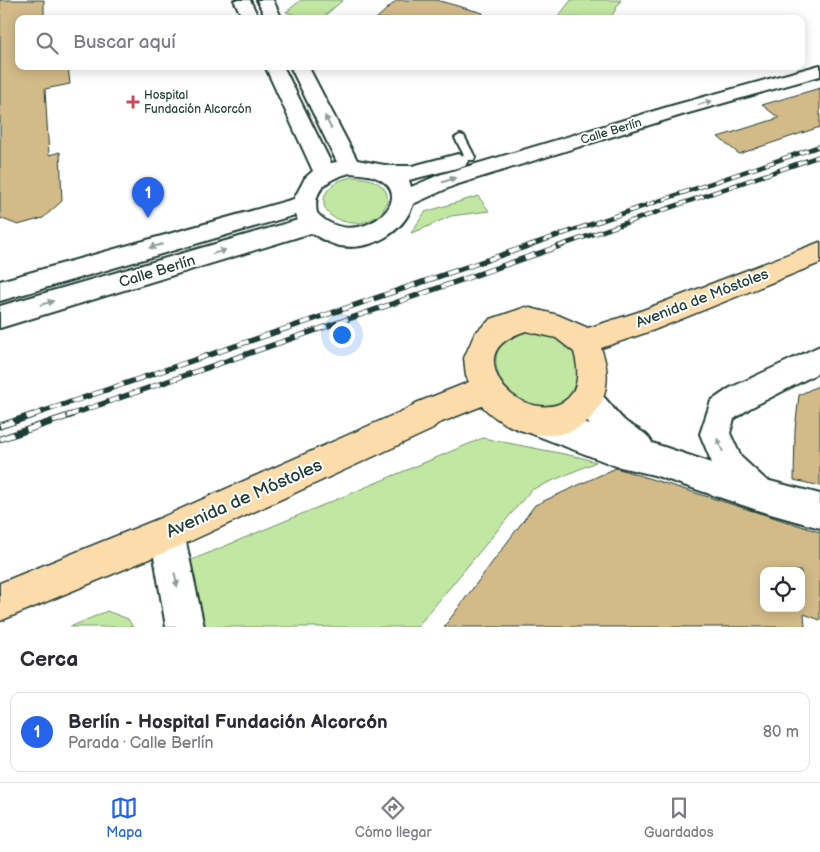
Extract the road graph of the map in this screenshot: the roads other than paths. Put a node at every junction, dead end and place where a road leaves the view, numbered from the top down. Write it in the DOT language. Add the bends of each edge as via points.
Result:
graph roads {
  1 [pos="242,0"];
  2 [pos="265,0"];
  3 [pos="249,15"];
  4 [pos="272,15"];
  5 [pos="820,56"];
  6 [pos="805,60"];
  7 [pos="276,70"];
  8 [pos="301,70"];
  9 [pos="770,70"];
  10 [pos="820,70"];
  11 [pos="460,138"];
  12 [pos="470,157"];
  13 [pos="350,166"];
  14 [pos="325,173"];
  15 [pos="388,174"];
  16 [pos="404,199"];
  17 [pos="308,214"];
  18 [pos="820,252"];
  19 [pos="0,291"];
  20 [pos="0,317"];
  21 [pos="584,342"];
  22 [pos="820,358"];
  23 [pos="486,389"];
  24 [pos="588,400"];
  25 [pos="536,421"];
  26 [pos="654,459"];
  27 [pos="760,495"];
  28 [pos="820,511"];
  29 [pos="167,533"];
  30 [pos="0,602"];
  31 [pos="185,627"];
  1 -- 3 [label="street"];
  2 -- 4 [label="street"];
  5 -- 6 [label="street"];
  7 -- 14 [label="street"];
  13 -- 8 [label="street, one-way"];
  9 -- 12 [label="street, Calle Berlín"];
  16 -- 10 [label="street, Calle Berlín, one-way" via="448,180"];
  11 -- 12 [label="lane"];
  12 -- 15 [label="street, Calle Berlín" via="412,174"];
  13 -- 14 [label="street"];
  13 -- 15 [label="street" via="377,168"];
  14 -- 17 [label="street" via="309,187"];
  15 -- 16 [label="street" via="397,181"];
  16 -- 17 [label="street" via="397,218 370,234 335,235 323,230"];
  17 -- 19 [label="street, Calle Berlín, one-way"];
  20 -- 17 [label="street, Calle Berlín, one-way"];
  18 -- 21 [label="main road, Avenida de Móstoles" via="644,322"];
  21 -- 23 [label="main road" via="545,321 526,319 510,322 485,340 479,354 479,370"];
  21 -- 24 [label="main road" via="594,380"];
  27 -- 22 [label="street, one-way" via="730,468 715,434 721,411"];
  23 -- 25 [label="main road" via="497,403 515,415"];
  23 -- 29 [label="main road, Avenida de Móstoles"];
  24 -- 25 [label="main road" via="566,417"];
  24 -- 26 [label="street" via="614,432"];
  25 -- 26 [label="street" via="616,451"];
  26 -- 27 [label="street"];
  27 -- 28 [label="street"];
  29 -- 30 [label="main road, Avenida de Móstoles"];
  29 -- 31 [label="street, one-way"];
}
